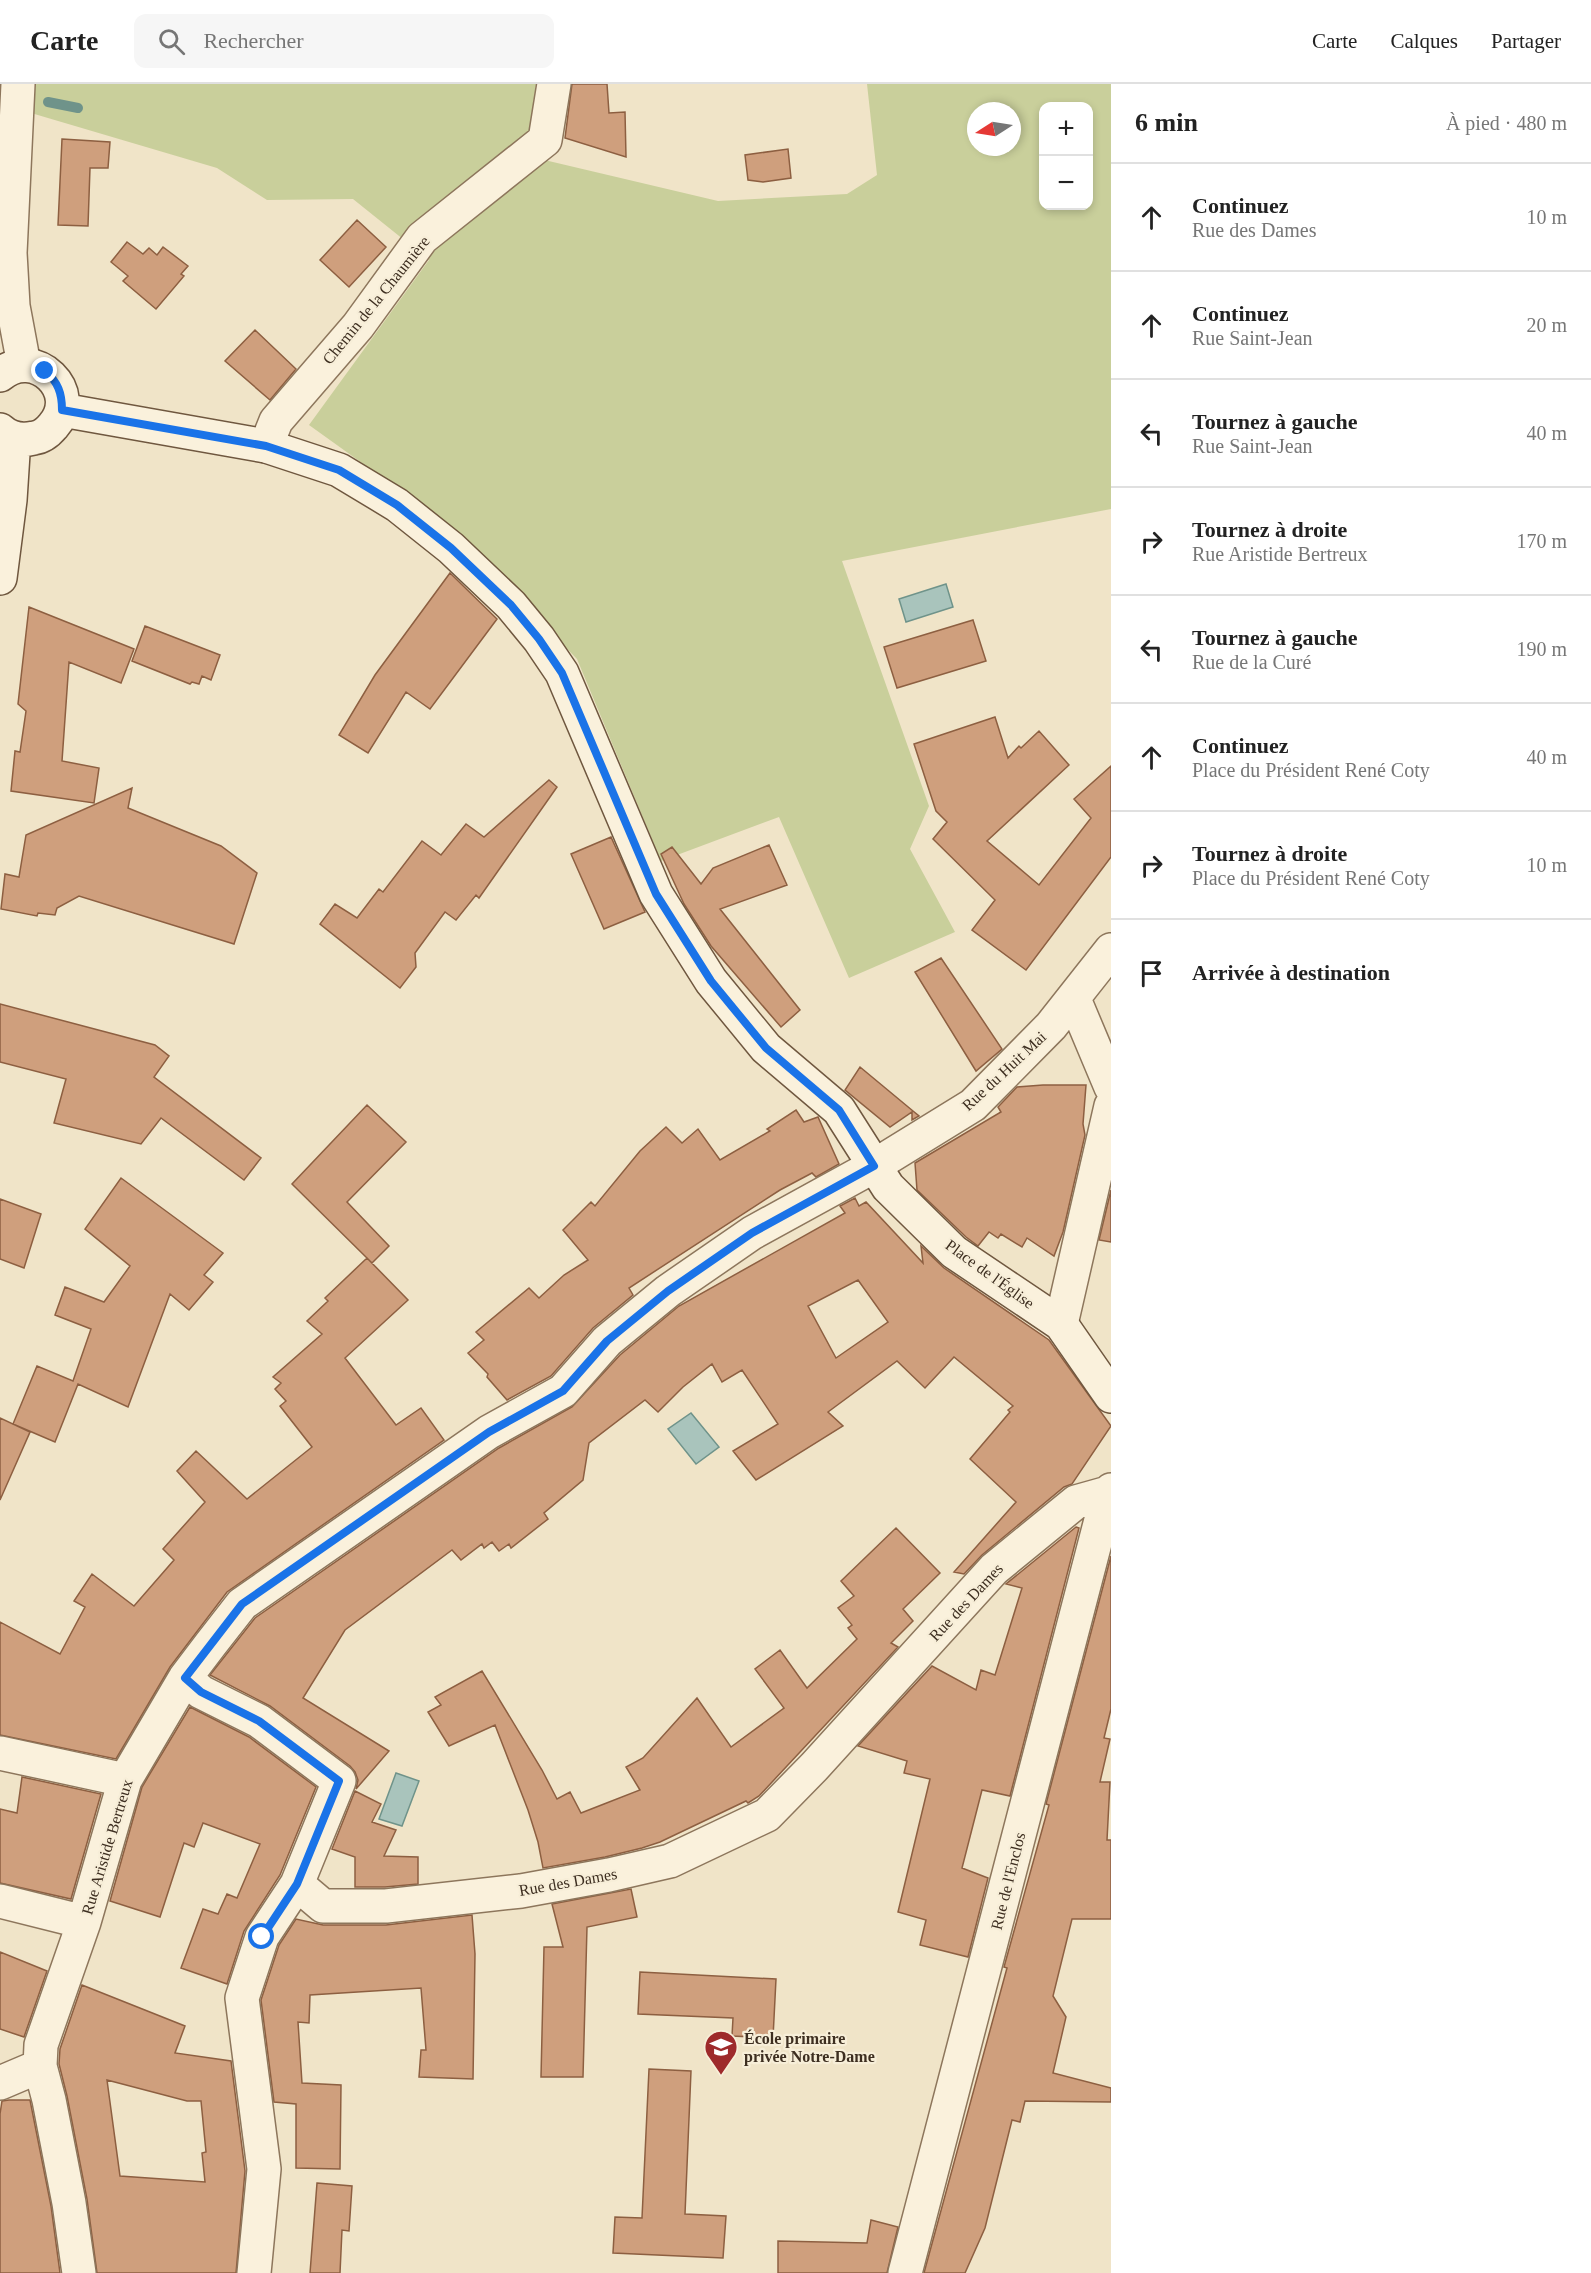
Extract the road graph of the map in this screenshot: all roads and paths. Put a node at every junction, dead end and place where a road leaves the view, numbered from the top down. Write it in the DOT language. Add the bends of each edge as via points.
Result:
graph roads {
  1 [pos="18,84"];
  2 [pos="554,84"];
  3 [pos="12,370"];
  4 [pos="62,410"];
  5 [pos="7,434"];
  6 [pos="266,446"];
  7 [pos="0,578"];
  8 [pos="1111,950"];
  9 [pos="1074,999"];
  10 [pos="1111,1087"];
  11 [pos="1111,1106"];
  12 [pos="874,1166"];
  13 [pos="1061,1324"];
  14 [pos="1111,1396"];
  15 [pos="1109,1492"];
  16 [pos="185,1678"];
  17 [pos="0,1753"];
  18 [pos="125,1780"];
  19 [pos="297,1884"];
  20 [pos="0,1901"];
  21 [pos="84,1922"];
  22 [pos="40,2066"];
  23 [pos="0,2083"];
  24 [pos="79,2273"];
  25 [pos="254,2273"];
  26 [pos="905,2273"];
  1 -- 3 [label="street" via="10,253"];
  2 -- 6 [label="street, Chemin de la Chaumière" via="545,140 422,238 358,326 276,421"];
  3 -- 4 [label="street" via="34,367 53,378 62,398"];
  4 -- 5 [label="street" via="58,421 39,438 26,440"];
  4 -- 6 [label="street, Place de l'Église"];
  5 -- 7 [label="street" via="10,500"];
  6 -- 12 [label="street, Place de l'Église" via="339,470 397,505 451,548 511,605 562,673 656,894 711,981 766,1048 839,1110"];
  8 -- 9 [label="street, Rue du Huit Mai"];
  9 -- 10 [label="street"];
  9 -- 12 [label="street, Rue du Huit Mai" via="973,1105"];
  11 -- 13 [label="street"];
  12 -- 13 [label="street, Place de l'Église" via="888,1187 954,1252"];
  12 -- 16 [label="street, Rue Aristide Bertreux" via="752,1233 668,1291 607,1341 563,1391 489,1432 242,1604"];
  13 -- 14 [label="street, Place de l'Église"];
  15 -- 19 [label="street, Rue des Dames" via="1076,1502 994,1569 767,1815 670,1861 521,1891 386,1906 323,1906"];
  15 -- 26 [label="street, Rue de l'Enclos"];
  16 -- 18 [label="street, Rue Aristide Bertreux"];
  16 -- 19 [label="street" via="201,1692 259,1721 339,1781"];
  17 -- 18 [label="street"];
  18 -- 21 [label="street, Rue Aristide Bertreux"];
  19 -- 25 [label="street" via="262,1937 242,1998 264,2169"];
  20 -- 21 [label="street"];
  21 -- 22 [label="street, Rue Aristide Bertreux" via="41,2045"];
  22 -- 23 [label="street"];
  22 -- 24 [label="street, Rue Aristide Bertreux" via="69,2203"];
}
